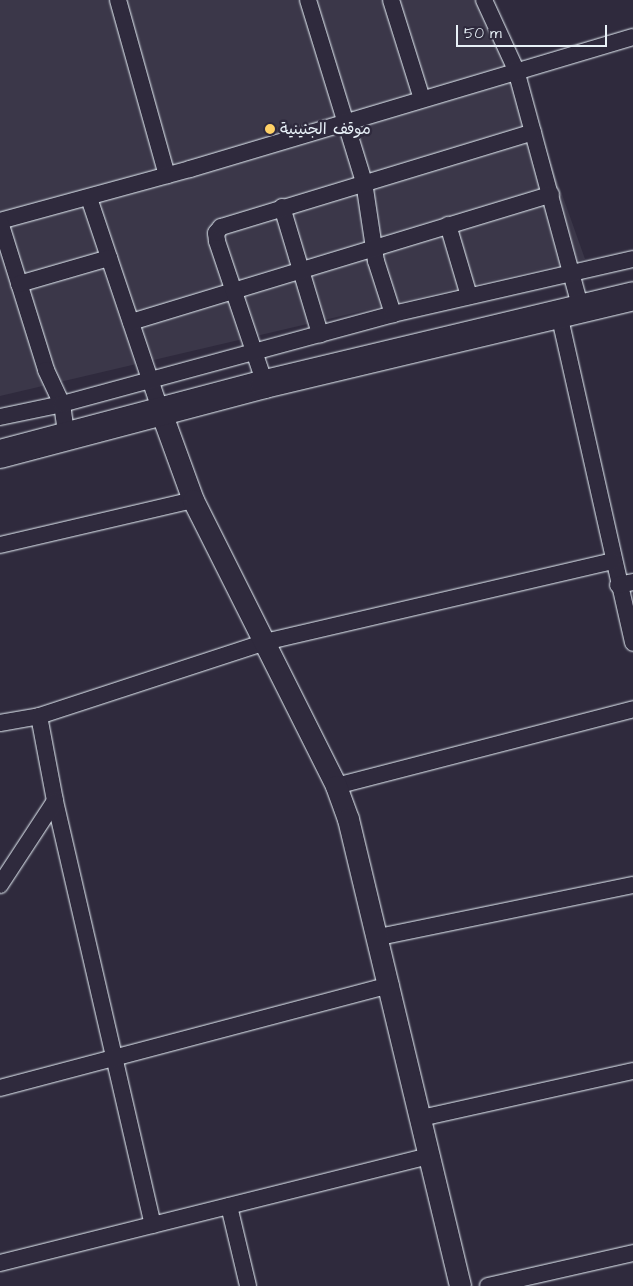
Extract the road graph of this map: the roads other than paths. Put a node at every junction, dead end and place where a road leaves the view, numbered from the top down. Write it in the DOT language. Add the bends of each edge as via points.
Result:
graph roads {
  1 [pos="118,0"];
  2 [pos="308,0"];
  3 [pos="392,0"];
  4 [pos="484,0"];
  5 [pos="633,37"];
  6 [pos="516,70"];
  7 [pos="422,99"];
  8 [pos="346,122"];
  9 [pos="533,132"];
  10 [pos="166,175"];
  11 [pos="364,182"];
  12 [pos="551,194"];
  13 [pos="89,198"];
  14 [pos="282,207"];
  15 [pos="0,222"];
  16 [pos="448,225"];
  17 [pos="374,248"];
  18 [pos="109,258"];
  19 [pos="633,258"];
  20 [pos="301,269"];
  21 [pos="572,272"];
  22 [pos="19,284"];
  23 [pos="234,289"];
  24 [pos="469,296"];
  25 [pos="633,296"];
  26 [pos="570,311"];
  27 [pos="393,314"];
  28 [pos="131,322"];
  29 [pos="320,334"];
  30 [pos="255,353"];
  31 [pos="150,380"];
  32 [pos="265,384"];
  33 [pos="62,404"];
  34 [pos="161,412"];
  35 [pos="0,417"];
  36 [pos="67,438"];
  37 [pos="0,454"];
  38 [pos="193,500"];
  39 [pos="0,545"];
  40 [pos="613,561"];
  41 [pos="626,584"];
  42 [pos="266,642"];
  43 [pos="633,643"];
  44 [pos="633,709"];
  45 [pos="39,716"];
  46 [pos="0,723"];
  47 [pos="336,786"];
  48 [pos="55,800"];
  49 [pos="0,885"];
  50 [pos="633,885"];
  51 [pos="379,937"];
  52 [pos="391,985"];
  53 [pos="113,1058"];
  54 [pos="633,1071"];
  55 [pos="0,1088"];
  56 [pos="420,1118"];
  57 [pos="429,1156"];
  58 [pos="229,1206"];
  59 [pos="154,1225"];
  60 [pos="633,1253"];
  61 [pos="0,1263"];
  62 [pos="542,1280"];
  63 [pos="248,1286"];
  64 [pos="460,1286"];
  65 [pos="488,1286"];
  1 -- 10 [label="street"];
  2 -- 8 [label="street"];
  3 -- 7 [label="street"];
  4 -- 6 [label="street"];
  5 -- 6 [label="street"];
  6 -- 7 [label="street"];
  6 -- 9 [label="street"];
  7 -- 8 [label="street"];
  8 -- 10 [label="street"];
  8 -- 11 [label="street"];
  9 -- 11 [label="street"];
  9 -- 12 [label="street"];
  10 -- 13 [label="street"];
  11 -- 14 [label="street"];
  11 -- 17 [label="street"];
  12 -- 16 [label="street"];
  12 -- 21 [label="street"];
  13 -- 15 [label="street"];
  13 -- 18 [label="street"];
  14 -- 20 [label="street"];
  14 -- 23 [label="street" via="227,223 216,233"];
  15 -- 22 [label="street"];
  16 -- 17 [label="street"];
  16 -- 24 [label="street"];
  17 -- 20 [label="street"];
  17 -- 27 [label="street"];
  18 -- 22 [label="street"];
  18 -- 28 [label="street"];
  19 -- 21 [label="street"];
  20 -- 23 [label="street"];
  20 -- 29 [label="street"];
  21 -- 24 [label="street"];
  21 -- 26 [label="street"];
  22 -- 33 [label="street" via="46,370"];
  23 -- 28 [label="street"];
  23 -- 30 [label="street"];
  24 -- 27 [label="street"];
  25 -- 26 [label="highway"];
  26 -- 32 [label="highway"];
  26 -- 40 [label="street"];
  27 -- 29 [label="street"];
  28 -- 31 [label="street"];
  29 -- 30 [label="street"];
  30 -- 31 [label="street"];
  30 -- 32 [label="street"];
  31 -- 33 [label="street"];
  31 -- 34 [label="street"];
  32 -- 34 [label="highway"];
  33 -- 35 [label="street"];
  33 -- 36 [label="street"];
  34 -- 36 [label="highway"];
  34 -- 38 [label="street"];
  36 -- 37 [label="highway"];
  38 -- 39 [label="street"];
  38 -- 42 [label="street"];
  40 -- 41 [label="street"];
  40 -- 42 [label="street"];
  41 -- 43 [label="street"];
  42 -- 45 [label="street"];
  42 -- 47 [label="street"];
  44 -- 47 [label="street"];
  45 -- 46 [label="street"];
  45 -- 48 [label="street"];
  47 -- 51 [label="street" via="348,819"];
  48 -- 49 [label="street"];
  48 -- 53 [label="street"];
  50 -- 51 [label="street"];
  51 -- 52 [label="street"];
  52 -- 53 [label="street"];
  52 -- 56 [label="street"];
  53 -- 55 [label="street"];
  53 -- 59 [label="street"];
  54 -- 56 [label="street"];
  56 -- 57 [label="street"];
  57 -- 58 [label="street"];
  57 -- 64 [label="street"];
  58 -- 59 [label="street"];
  58 -- 63 [label="street"];
  59 -- 61 [label="street"];
  60 -- 62 [label="street"];
  62 -- 65 [label="street"];
}
